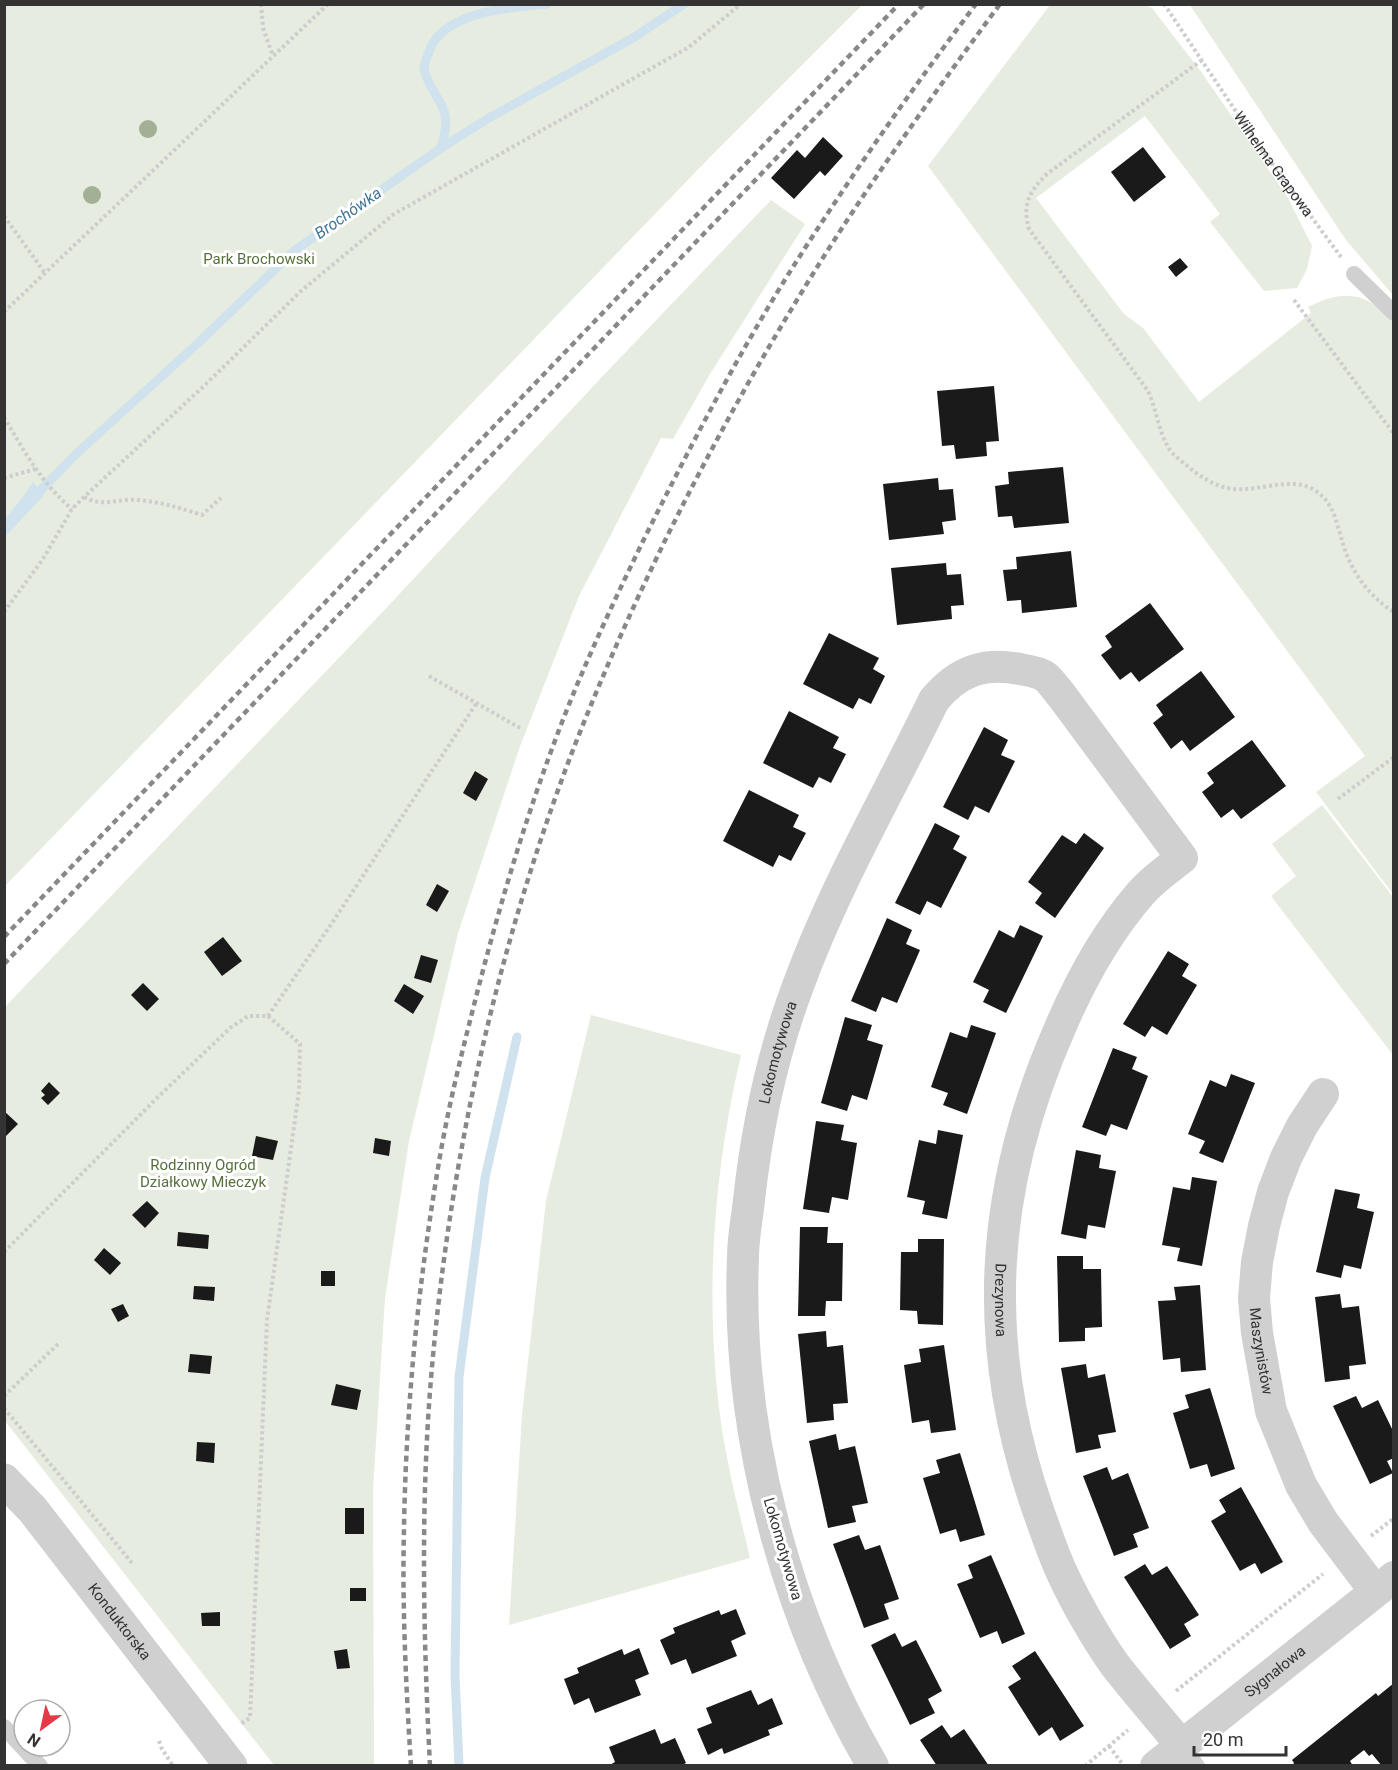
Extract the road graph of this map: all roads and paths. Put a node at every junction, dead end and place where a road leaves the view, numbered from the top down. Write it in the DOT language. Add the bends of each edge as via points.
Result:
graph roads {
  1 [pos="261,4"];
  2 [pos="328,4"];
  3 [pos="741,4"];
  4 [pos="1164,4"];
  5 [pos="273,56"];
  6 [pos="1202,60"];
  7 [pos="4,216"];
  8 [pos="45,273"];
  9 [pos="1354,274"];
  10 [pos="1294,300"];
  11 [pos="4,312"];
  12 [pos="1394,313"];
  13 [pos="4,417"];
  14 [pos="1394,435"];
  15 [pos="35,469"];
  16 [pos="4,478"];
  17 [pos="84,497"];
  18 [pos="221,498"];
  19 [pos="72,509"];
  20 [pos="4,612"];
  21 [pos="1394,612"];
  22 [pos="429,676"];
  23 [pos="476,704"];
  24 [pos="520,728"];
  25 [pos="1394,757"];
  26 [pos="1338,799"];
  27 [pos="1182,858"];
  28 [pos="268,1016"];
  29 [pos="1323,1094"];
  30 [pos="4,1252"];
  31 [pos="58,1344"];
  32 [pos="4,1396"];
  33 [pos="4,1408"];
  34 [pos="4,1480"];
  35 [pos="1394,1518"];
  36 [pos="1348,1554"];
  37 [pos="132,1563"];
  38 [pos="1384,1584"];
  39 [pos="1153,1710"];
  40 [pos="242,1724"];
  41 [pos="4,1727"];
  42 [pos="159,1741"];
  43 [pos="1109,1746"];
  44 [pos="1189,1755"];
  45 [pos="40,1766"];
  46 [pos="173,1766"];
  47 [pos="231,1766"];
  48 [pos="873,1766"];
  49 [pos="1085,1766"];
  50 [pos="1124,1766"];
  51 [pos="1156,1766"];
  1 -- 5 [label="path" via="263,28"];
  2 -- 5 [label="path"];
  3 -- 17 [label="path" via="689,47 394,214 301,291"];
  4 -- 6 [label="path, Wilhelma Grapowa"];
  5 -- 8 [label="path"];
  6 -- 9 [label="path, Wilhelma Grapowa"];
  6 -- 21 [label="path" via="1040,180 1027,201 1025,216 1029,229 1148,391 1167,446 1176,456 1199,476 1228,488 1293,483 1314,489 1331,508 1351,567 1370,592"];
  7 -- 8 [label="path"];
  8 -- 11 [label="path"];
  9 -- 12 [label="lane"];
  10 -- 14 [label="path"];
  13 -- 15 [label="path"];
  15 -- 16 [label="path"];
  15 -- 19 [label="path"];
  17 -- 18 [label="path" via="95,503 135,500 172,505 202,515"];
  17 -- 19 [label="path"];
  19 -- 20 [label="path" via="43,559"];
  22 -- 23 [label="path"];
  23 -- 24 [label="path"];
  23 -- 28 [label="path"];
  25 -- 26 [label="path"];
  27 -- 39 [label="street, Drezynowa" via="1141,893 1081,981 1040,1072 1014,1165 1000,1270 1004,1371 1012,1423 1029,1484 1062,1575 1114,1663"];
  27 -- 48 [label="street, Lokomotywowa" via="1047,678 990,665 973,670 946,685 934,700 829,910 797,987 772,1066 755,1146 743,1255 748,1383 770,1509 787,1571 812,1643"];
  28 -- 30 [label="path" via="248,1016 230,1028"];
  28 -- 40 [label="path" via="300,1044 299,1091 267,1320 250,1718"];
  29 -- 36 [label="street, Maszynistów" via="1302,1126 1274,1191 1257,1262 1254,1298 1271,1411 1301,1485"];
  31 -- 32 [label="path"];
  33 -- 37 [label="path"];
  34 -- 47 [label="street, Konduktorska" via="33,1510"];
  35 -- 36 [label="path"];
  36 -- 38 [label="street, Maszynistów"];
  36 -- 39 [label="path"];
  38 -- 44 [label="street, Sygnałowa"];
  39 -- 43 [label="path"];
  39 -- 44 [label="street, Drezynowa"];
  41 -- 45 [label="lane"];
  42 -- 46 [label="path"];
  43 -- 49 [label="path"];
  43 -- 50 [label="path"];
  44 -- 51 [label="street, Sygnałowa"];
}
